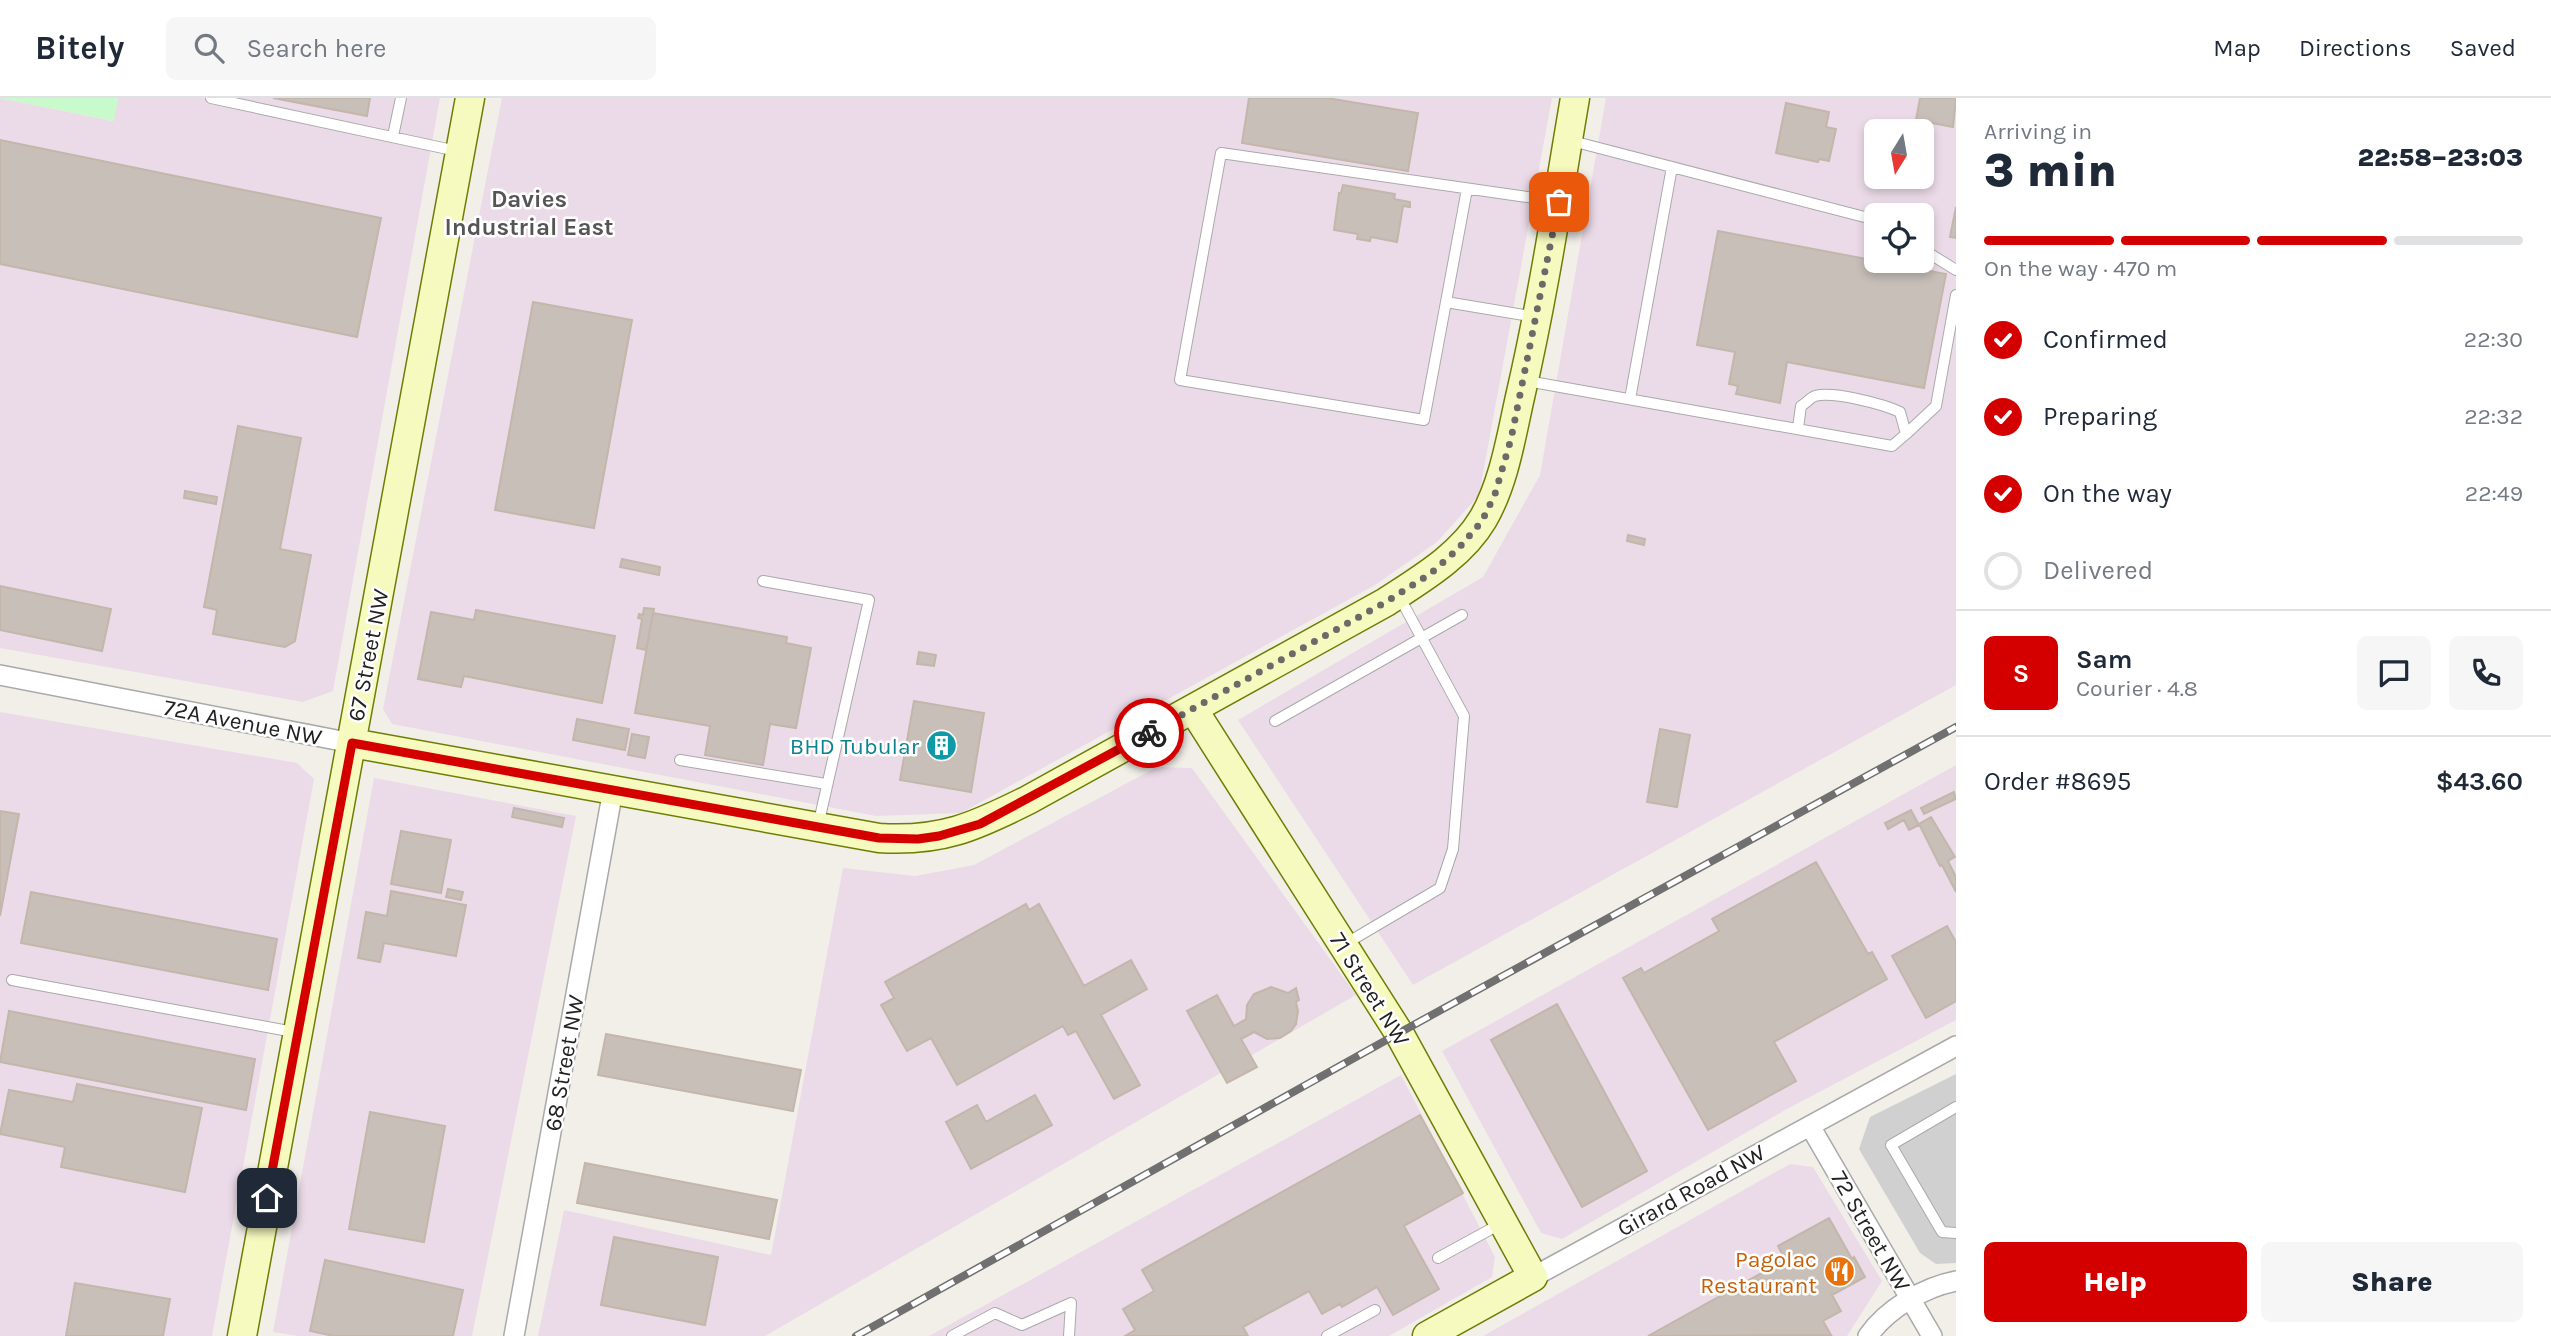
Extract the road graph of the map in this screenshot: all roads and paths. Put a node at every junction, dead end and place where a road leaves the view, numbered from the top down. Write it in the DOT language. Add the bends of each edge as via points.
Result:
graph roads {
  1 [pos="211,98"];
  2 [pos="401,98"];
  3 [pos="470,98"];
  4 [pos="1576,98"];
  5 [pos="393,136"];
  6 [pos="1568,140"];
  7 [pos="460,152"];
  8 [pos="1672,167"];
  9 [pos="1467,189"];
  10 [pos="1559,202"];
  11 [pos="1864,217"];
  12 [pos="1934,256"];
  13 [pos="1956,270"];
  14 [pos="1956,295"];
  15 [pos="1446,302"];
  16 [pos="1537,317"];
  17 [pos="1524,381"];
  18 [pos="1630,400"];
  19 [pos="1798,428"];
  20 [pos="1906,434"];
  21 [pos="763,581"];
  22 [pos="1398,594"];
  23 [pos="1462,615"];
  24 [pos="1421,638"];
  25 [pos="0,675"];
  26 [pos="1193,709"];
  27 [pos="1275,721"];
  28 [pos="352,743"];
  29 [pos="680,761"];
  30 [pos="826,784"];
  31 [pos="613,790"];
  32 [pos="818,827"];
  33 [pos="1343,945"];
  34 [pos="12,980"];
  35 [pos="298,1033"];
  36 [pos="1956,1046"];
  37 [pos="1956,1107"];
  38 [pos="1810,1126"];
  39 [pos="1503,1222"];
  40 [pos="1956,1233"];
  41 [pos="1438,1258"];
  42 [pos="1533,1277"];
  43 [pos="1956,1281"];
  44 [pos="1911,1300"];
  45 [pos="1375,1310"];
  46 [pos="242,1336"];
  47 [pos="514,1336"];
  48 [pos="952,1336"];
  49 [pos="1069,1336"];
  50 [pos="1327,1336"];
  51 [pos="1427,1336"];
  52 [pos="1868,1336"];
  53 [pos="1932,1336"];
  1 -- 5 [label="lane"];
  2 -- 5 [label="lane"];
  3 -- 7 [label="street, 67 Street NW"];
  4 -- 6 [label="street"];
  5 -- 7 [label="lane"];
  6 -- 8 [label="lane"];
  6 -- 10 [label="street"];
  7 -- 28 [label="street, 67 Street NW"];
  8 -- 11 [label="lane"];
  8 -- 18 [label="lane"];
  9 -- 10 [label="lane"];
  9 -- 15 [label="lane"];
  9 -- 15 [label="lane" via="1221,153 1180,380 1424,420"];
  10 -- 16 [label="street"];
  12 -- 13 [label="lane"];
  14 -- 20 [label="lane" via="1936,406"];
  15 -- 16 [label="lane"];
  16 -- 17 [label="street"];
  17 -- 18 [label="lane"];
  17 -- 22 [label="street, 72A Avenue NW" via="1495,494 1482,521 1439,566"];
  18 -- 19 [label="lane"];
  19 -- 20 [label="lane" via="1892,446"];
  19 -- 20 [label="lane" via="1801,406 1815,396 1851,397 1900,412"];
  21 -- 30 [label="lane" via="869,600"];
  22 -- 24 [label="lane"];
  22 -- 26 [label="street, 72A Avenue NW"];
  23 -- 24 [label="lane"];
  24 -- 27 [label="lane"];
  24 -- 33 [label="lane" via="1464,716 1453,849 1440,888"];
  25 -- 28 [label="street, 72A Avenue NW"];
  26 -- 32 [label="street, 72A Avenue NW" via="1028,800 958,832 900,840"];
  26 -- 33 [label="street, 71 Street NW"];
  28 -- 31 [label="street, 72A Avenue NW"];
  28 -- 35 [label="street, 67 Street NW"];
  29 -- 30 [label="lane"];
  30 -- 32 [label="lane"];
  31 -- 32 [label="street, 72A Avenue NW"];
  31 -- 47 [label="street, 68 Street NW"];
  33 -- 39 [label="street, 71 Street NW" via="1399,1033"];
  34 -- 35 [label="lane"];
  35 -- 46 [label="street, 67 Street NW"];
  36 -- 38 [label="street, Girard Road NW"];
  37 -- 40 [label="lane" via="1891,1144 1942,1232"];
  38 -- 42 [label="street, Girard Road NW"];
  38 -- 44 [label="street, 72 Street NW"];
  39 -- 41 [label="lane"];
  39 -- 42 [label="street, 71 Street NW"];
  42 -- 51 [label="street, Girard Road NW"];
  43 -- 44 [label="street"];
  44 -- 52 [label="street" via="1887,1314"];
  44 -- 53 [label="street, 72 Street NW"];
  45 -- 50 [label="lane"];
  48 -- 49 [label="lane" via="995,1313 1022,1325 1070,1303"];
}
